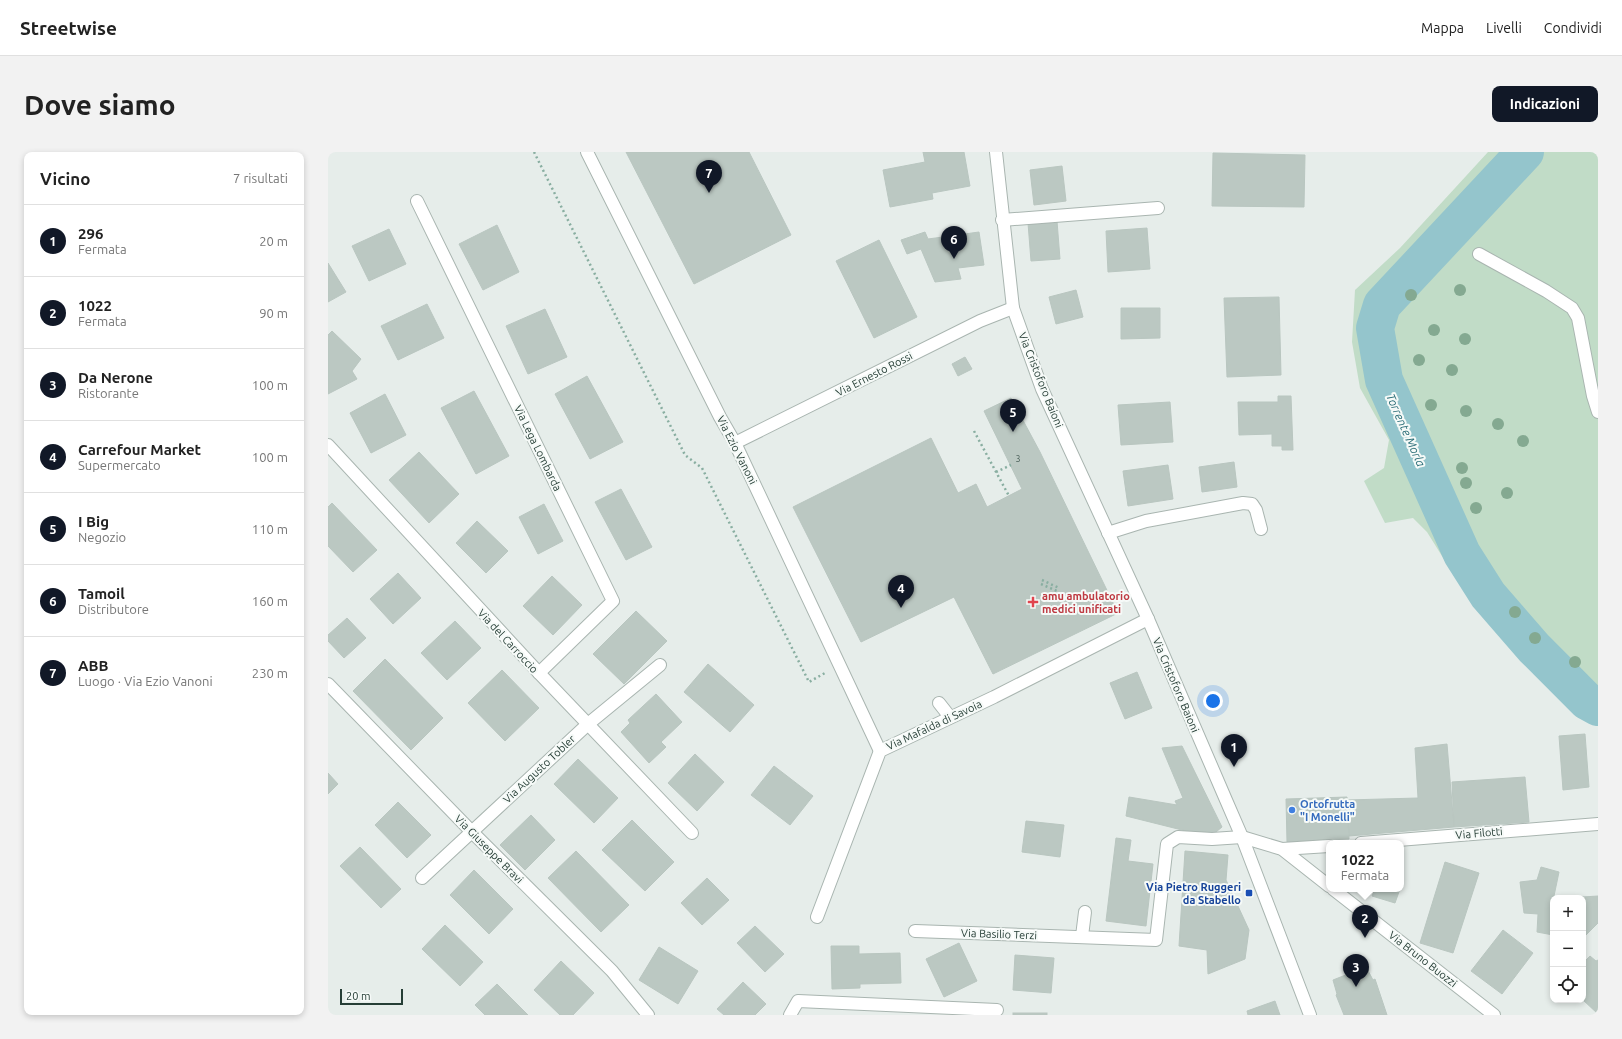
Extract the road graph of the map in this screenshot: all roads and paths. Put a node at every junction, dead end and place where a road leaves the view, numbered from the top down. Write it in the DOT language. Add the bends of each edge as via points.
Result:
graph roads {
  1 [pos="534,152"];
  2 [pos="587,152"];
  3 [pos="996,152"];
  4 [pos="417,201"];
  5 [pos="1158,208"];
  6 [pos="1002,220"];
  7 [pos="1479,254"];
  8 [pos="1013,308"];
  9 [pos="1598,412"];
  10 [pos="974,431"];
  11 [pos="736,444"];
  12 [pos="328,446"];
  13 [pos="1011,465"];
  14 [pos="996,472"];
  15 [pos="1009,496"];
  16 [pos="1260,529"];
  17 [pos="1108,533"];
  18 [pos="1042,580"];
  19 [pos="1041,584"];
  20 [pos="1059,588"];
  21 [pos="1057,591"];
  22 [pos="1148,619"];
  23 [pos="660,665"];
  24 [pos="840,666"];
  25 [pos="539,673"];
  26 [pos="328,684"];
  27 [pos="938,703"];
  28 [pos="950,717"];
  29 [pos="588,724"];
  30 [pos="880,751"];
  31 [pos="1598,824"];
  32 [pos="471,831"];
  33 [pos="692,832"];
  34 [pos="1242,837"];
  35 [pos="1398,840"];
  36 [pos="1326,846"];
  37 [pos="1282,849"];
  38 [pos="422,878"];
  39 [pos="1326,884"];
  40 [pos="1336,892"];
  41 [pos="1085,912"];
  42 [pos="817,917"];
  43 [pos="915,931"];
  44 [pos="1082,936"];
  45 [pos="998,1010"];
  46 [pos="648,1015"];
  47 [pos="790,1015"];
  48 [pos="1310,1015"];
  49 [pos="1494,1015"];
  1 -- 24 [label="path" via="685,455 702,468 809,682"];
  2 -- 11 [label="street, Via Ezio Vanoni"];
  3 -- 6 [label="street, Via Cristoforo Baioni"];
  4 -- 25 [label="street, Via Lega Lombarda" via="613,601"];
  5 -- 6 [label="street"];
  6 -- 8 [label="street, Via Cristoforo Baioni"];
  7 -- 9 [label="street" via="1572,308 1578,318"];
  8 -- 11 [label="street, Via Ernesto Rossi" via="980,321"];
  8 -- 17 [label="street, Via Cristoforo Baioni" via="1042,389"];
  10 -- 14 [label="path"];
  11 -- 24 [label="street, Via Ezio Vanoni"];
  12 -- 25 [label="street, Via del Carroccio"];
  13 -- 14 [label="path"];
  14 -- 15 [label="path"];
  16 -- 17 [label="street" via="1256,510 1252,504 1243,503 1146,521"];
  17 -- 22 [label="street, Via Cristoforo Baioni"];
  18 -- 20 [label="path"];
  19 -- 21 [label="path"];
  22 -- 28 [label="street, Via Mafalda di Savoia"];
  22 -- 34 [label="street, Via Cristoforo Baioni"];
  23 -- 29 [label="street, Via Augusto Tobler"];
  24 -- 30 [label="street, Via Ezio Vanoni"];
  25 -- 29 [label="street, Via del Carroccio"];
  26 -- 32 [label="street, Via Giuseppe Bravi"];
  27 -- 28 [label="street"];
  28 -- 30 [label="street, Via Mafalda di Savoia"];
  29 -- 32 [label="street, Via Augusto Tobler"];
  29 -- 33 [label="street, Via del Carroccio"];
  30 -- 42 [label="street, Via Mafalda di Savoia"];
  31 -- 35 [label="street, Via Filotti"];
  32 -- 38 [label="street, Via Augusto Tobler"];
  32 -- 46 [label="street, Via Giuseppe Bravi" via="612,971"];
  34 -- 37 [label="street"];
  34 -- 44 [label="street, Via Basilio Terzi" via="1178,837 1167,844 1156,940"];
  34 -- 48 [label="street"];
  36 -- 37 [label="street"];
  37 -- 39 [label="street"];
  40 -- 49 [label="street, Via Bruno Buozzi"];
  41 -- 44 [label="street"];
  43 -- 44 [label="street, Via Basilio Terzi"];
  45 -- 47 [label="street" via="798,1001"];
}
